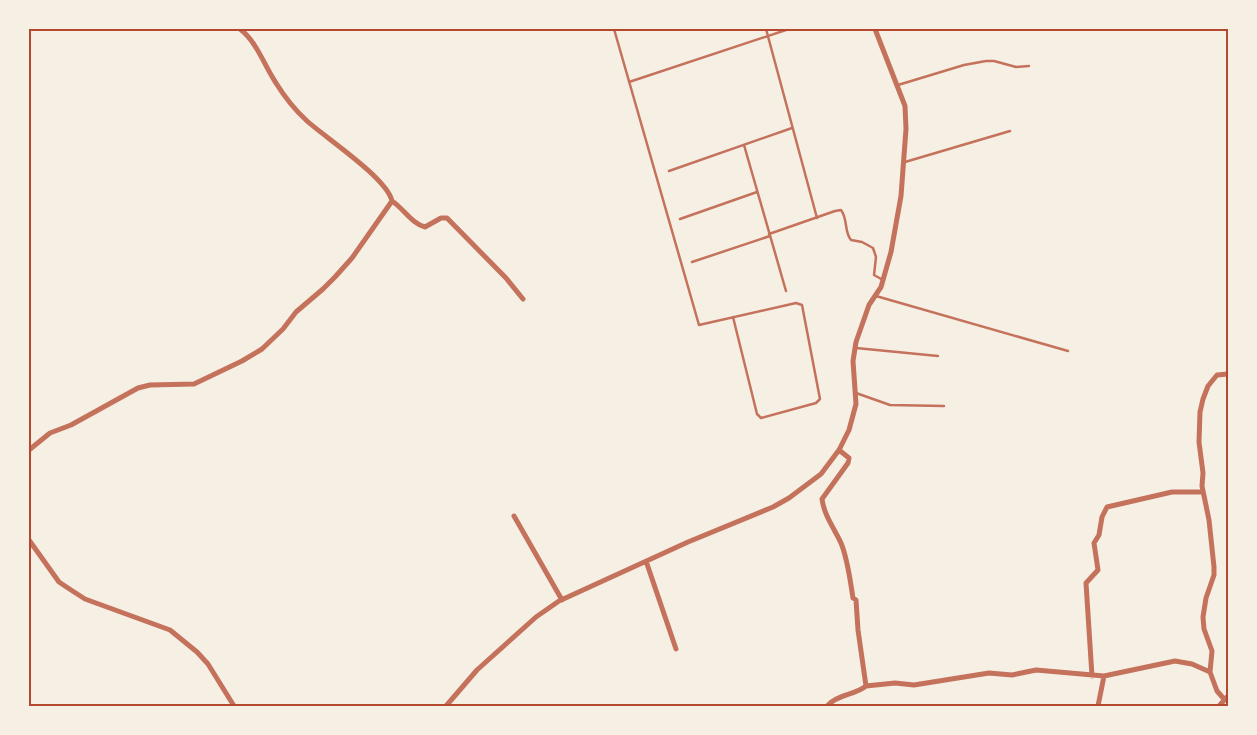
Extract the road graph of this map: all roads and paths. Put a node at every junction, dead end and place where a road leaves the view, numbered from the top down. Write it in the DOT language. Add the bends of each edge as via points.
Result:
graph roads {
  1 [pos="240,29"];
  2 [pos="614,29"];
  3 [pos="766,29"];
  4 [pos="789,29"];
  5 [pos="875,29"];
  6 [pos="767,36"];
  7 [pos="1029,66"];
  8 [pos="629,82"];
  9 [pos="898,85"];
  10 [pos="792,128"];
  11 [pos="1010,131"];
  12 [pos="744,145"];
  13 [pos="903,162"];
  14 [pos="669,171"];
  15 [pos="758,192"];
  16 [pos="392,201"];
  17 [pos="817,218"];
  18 [pos="680,219"];
  19 [pos="770,235"];
  20 [pos="692,262"];
  21 [pos="883,280"];
  22 [pos="786,291"];
  23 [pos="874,296"];
  24 [pos="523,299"];
  25 [pos="733,317"];
  26 [pos="856,348"];
  27 [pos="1068,351"];
  28 [pos="938,356"];
  29 [pos="1228,374"];
  30 [pos="856,393"];
  31 [pos="944,406"];
  32 [pos="29,450"];
  33 [pos="839,450"];
  34 [pos="1203,492"];
  35 [pos="514,516"];
  36 [pos="29,540"];
  37 [pos="646,561"];
  38 [pos="562,600"];
  39 [pos="676,649"];
  40 [pos="1210,672"];
  41 [pos="1092,676"];
  42 [pos="1104,676"];
  43 [pos="866,686"];
  44 [pos="1226,698"];
  45 [pos="234,706"];
  46 [pos="446,706"];
  47 [pos="827,706"];
  48 [pos="1098,706"];
  49 [pos="1219,706"];
  1 -- 16 [label="street" via="259,52 286,97 308,121 376,178"];
  2 -- 8 [label="lane"];
  3 -- 6 [label="lane"];
  4 -- 6 [label="lane"];
  5 -- 9 [label="street"];
  6 -- 8 [label="lane"];
  6 -- 10 [label="lane"];
  7 -- 9 [label="lane" via="986,61"];
  8 -- 25 [label="lane" via="699,325"];
  9 -- 13 [label="street" via="905,106"];
  10 -- 12 [label="lane"];
  10 -- 17 [label="lane"];
  11 -- 13 [label="lane"];
  12 -- 14 [label="lane"];
  12 -- 15 [label="lane"];
  13 -- 21 [label="street" via="898,215"];
  15 -- 18 [label="lane"];
  15 -- 19 [label="lane"];
  16 -- 24 [label="street" via="419,226 425,227 447,218"];
  16 -- 32 [label="street" via="352,258 262,349 194,384 138,388 50,433"];
  17 -- 19 [label="lane"];
  17 -- 21 [label="lane" via="841,210 846,216 851,240 873,248 876,257 874,275"];
  19 -- 20 [label="lane"];
  19 -- 22 [label="lane"];
  21 -- 23 [label="street"];
  23 -- 26 [label="street"];
  23 -- 27 [label="lane"];
  25 -- 25 [label="lane" via="796,303 802,305 820,399 816,403 761,418 757,414"];
  26 -- 28 [label="lane"];
  26 -- 30 [label="street" via="853,361"];
  29 -- 34 [label="street" via="1217,375 1202,399 1199,442"];
  30 -- 31 [label="lane" via="890,405"];
  30 -- 33 [label="street" via="854,415"];
  33 -- 37 [label="street" via="822,474 789,498"];
  33 -- 43 [label="street" via="849,460 822,499 822,505 842,544 856,600"];
  34 -- 40 [label="street" via="1214,567 1203,618 1212,651"];
  34 -- 41 [label="street" via="1172,492 1107,507 1094,543 1098,570 1086,583"];
  35 -- 38 [label="street"];
  36 -- 45 [label="street" via="59,582 71,590 86,599 170,630 208,664"];
  37 -- 38 [label="street"];
  37 -- 39 [label="street"];
  38 -- 46 [label="street" via="536,617 489,659"];
  40 -- 42 [label="street" via="1174,661"];
  40 -- 44 [label="street" via="1217,691"];
  41 -- 42 [label="street"];
  41 -- 43 [label="street" via="1036,670 1012,675 989,673 914,685"];
  42 -- 48 [label="street"];
  43 -- 47 [label="street"];
  44 -- 49 [label="street"];
}
